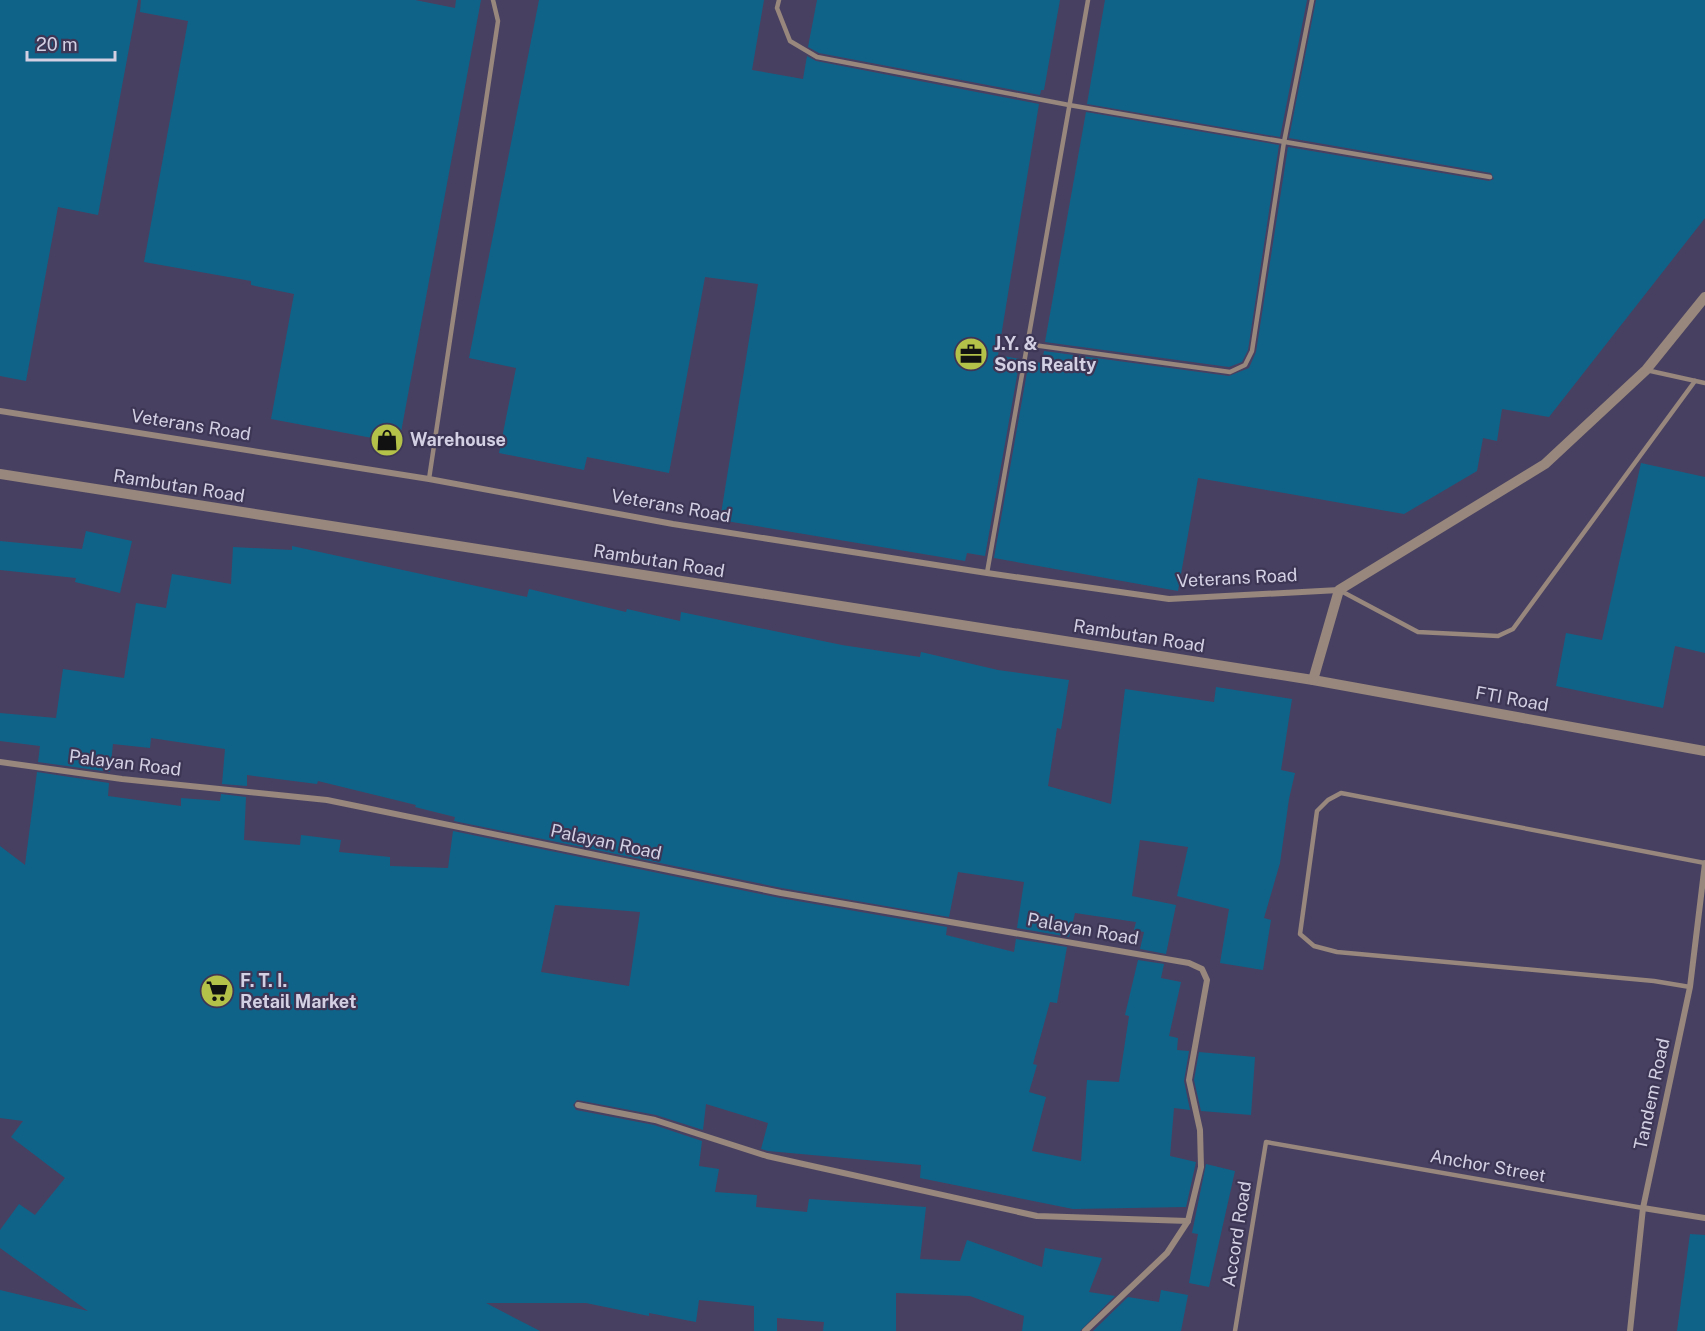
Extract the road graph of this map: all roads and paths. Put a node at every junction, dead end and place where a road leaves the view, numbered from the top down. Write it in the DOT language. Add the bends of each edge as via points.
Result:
graph roads {
  1 [pos="493,0"];
  2 [pos="779,0"];
  3 [pos="1088,0"];
  4 [pos="1312,0"];
  5 [pos="1069,105"];
  6 [pos="1284,142"];
  7 [pos="1491,177"];
  8 [pos="1705,297"];
  9 [pos="1026,344"];
  10 [pos="1646,370"];
  11 [pos="1695,381"];
  12 [pos="1705,383"];
  13 [pos="0,411"];
  14 [pos="0,474"];
  15 [pos="429,479"];
  16 [pos="987,573"];
  17 [pos="1339,590"];
  18 [pos="1313,680"];
  19 [pos="1705,751"];
  20 [pos="0,762"];
  21 [pos="1705,863"];
  22 [pos="1690,987"];
  23 [pos="578,1105"];
  24 [pos="1266,1142"];
  25 [pos="1643,1208"];
  26 [pos="1705,1218"];
  27 [pos="1188,1221"];
  28 [pos="1085,1331"];
  29 [pos="1235,1331"];
  30 [pos="1630,1331"];
  1 -- 15 [label="lane" via="498,21"];
  2 -- 5 [label="lane" via="777,8 790,41 817,57"];
  3 -- 5 [label="lane"];
  4 -- 6 [label="lane"];
  5 -- 6 [label="lane"];
  5 -- 9 [label="lane"];
  6 -- 7 [label="lane"];
  6 -- 9 [label="lane" via="1252,351 1245,365 1230,372"];
  8 -- 10 [label="street, Veterans Road"];
  9 -- 16 [label="lane"];
  10 -- 11 [label="lane"];
  10 -- 17 [label="street, Veterans Road" via="1545,464"];
  11 -- 12 [label="lane"];
  11 -- 17 [label="lane" via="1513,629 1498,636 1418,632"];
  13 -- 15 [label="street, Veterans Road"];
  14 -- 18 [label="street, Rambutan Road"];
  15 -- 16 [label="street, Veterans Road" via="673,524"];
  16 -- 17 [label="street, Veterans Road" via="1169,599"];
  17 -- 18 [label="street"];
  18 -- 19 [label="street, FTI Road"];
  20 -- 27 [label="street, Palayan Road" via="327,800 770,891 1178,961 1202,969 1208,980 1189,1080 1200,1130 1201,1167"];
  21 -- 22 [label="street, Tandem Road"];
  21 -- 22 [label="lane" via="1341,793 1317,811 1300,934 1314,946 1337,952"];
  22 -- 25 [label="street, Tandem Road"];
  23 -- 27 [label="street" via="655,1120 767,1156 1037,1216"];
  24 -- 25 [label="lane, Anchor Street"];
  24 -- 29 [label="lane, Accord Road"];
  25 -- 26 [label="street, Anchor Street"];
  25 -- 30 [label="street, Tandem Road"];
  27 -- 28 [label="street" via="1167,1253"];
}
